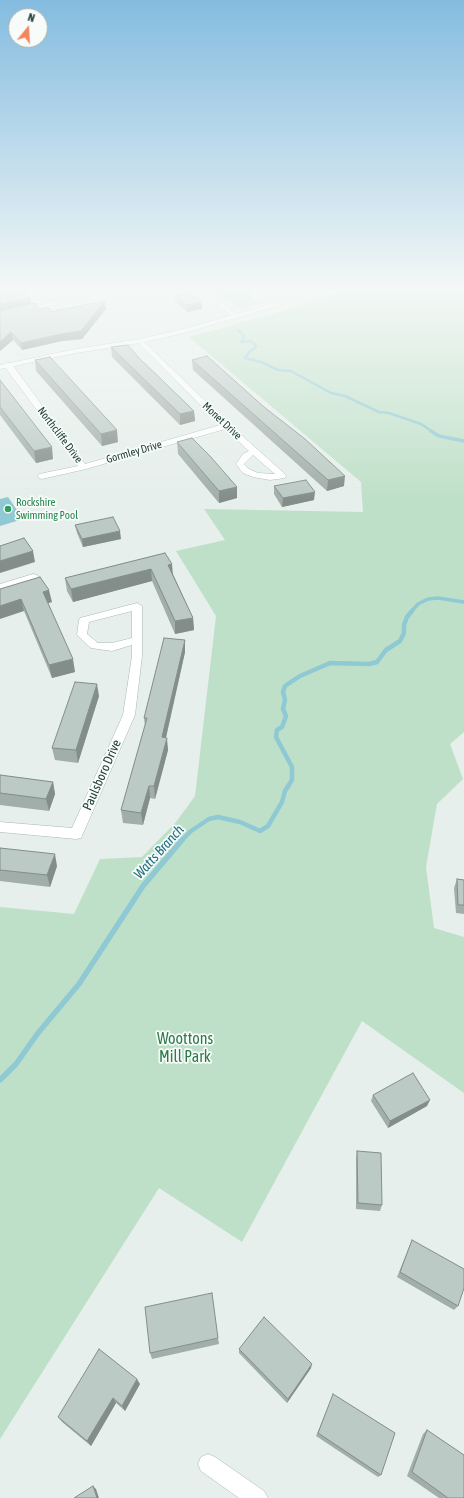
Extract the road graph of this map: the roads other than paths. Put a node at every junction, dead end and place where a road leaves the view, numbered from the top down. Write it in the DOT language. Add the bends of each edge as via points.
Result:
graph roads {
  1 [pos="38,359"];
  2 [pos="158,359"];
  3 [pos="4,366"];
  4 [pos="226,426"];
  5 [pos="254,450"];
  6 [pos="83,467"];
  7 [pos="42,476"];
  8 [pos="33,577"];
  9 [pos="0,587"];
  10 [pos="137,640"];
  11 [pos="0,827"];
  12 [pos="208,1464"];
  13 [pos="257,1498"];
  1 -- 3 [label="street"];
  2 -- 4 [label="street, Monet Drive"];
  3 -- 6 [label="street, Northcliffe Drive"];
  4 -- 5 [label="street, Monet Drive"];
  4 -- 6 [label="street, Gormley Drive"];
  5 -- 5 [label="street, Monet Drive" via="260,456 282,476 270,477 246,471 240,464"];
  6 -- 7 [label="street, Gormley Drive"];
  8 -- 9 [label="street"];
  10 -- 10 [label="street, Paulsboro Drive" via="137,606 84,620 82,634 95,646 112,647"];
  10 -- 11 [label="street, Paulsboro Drive" via="129,715 76,834"];
  12 -- 13 [label="street"];
}
